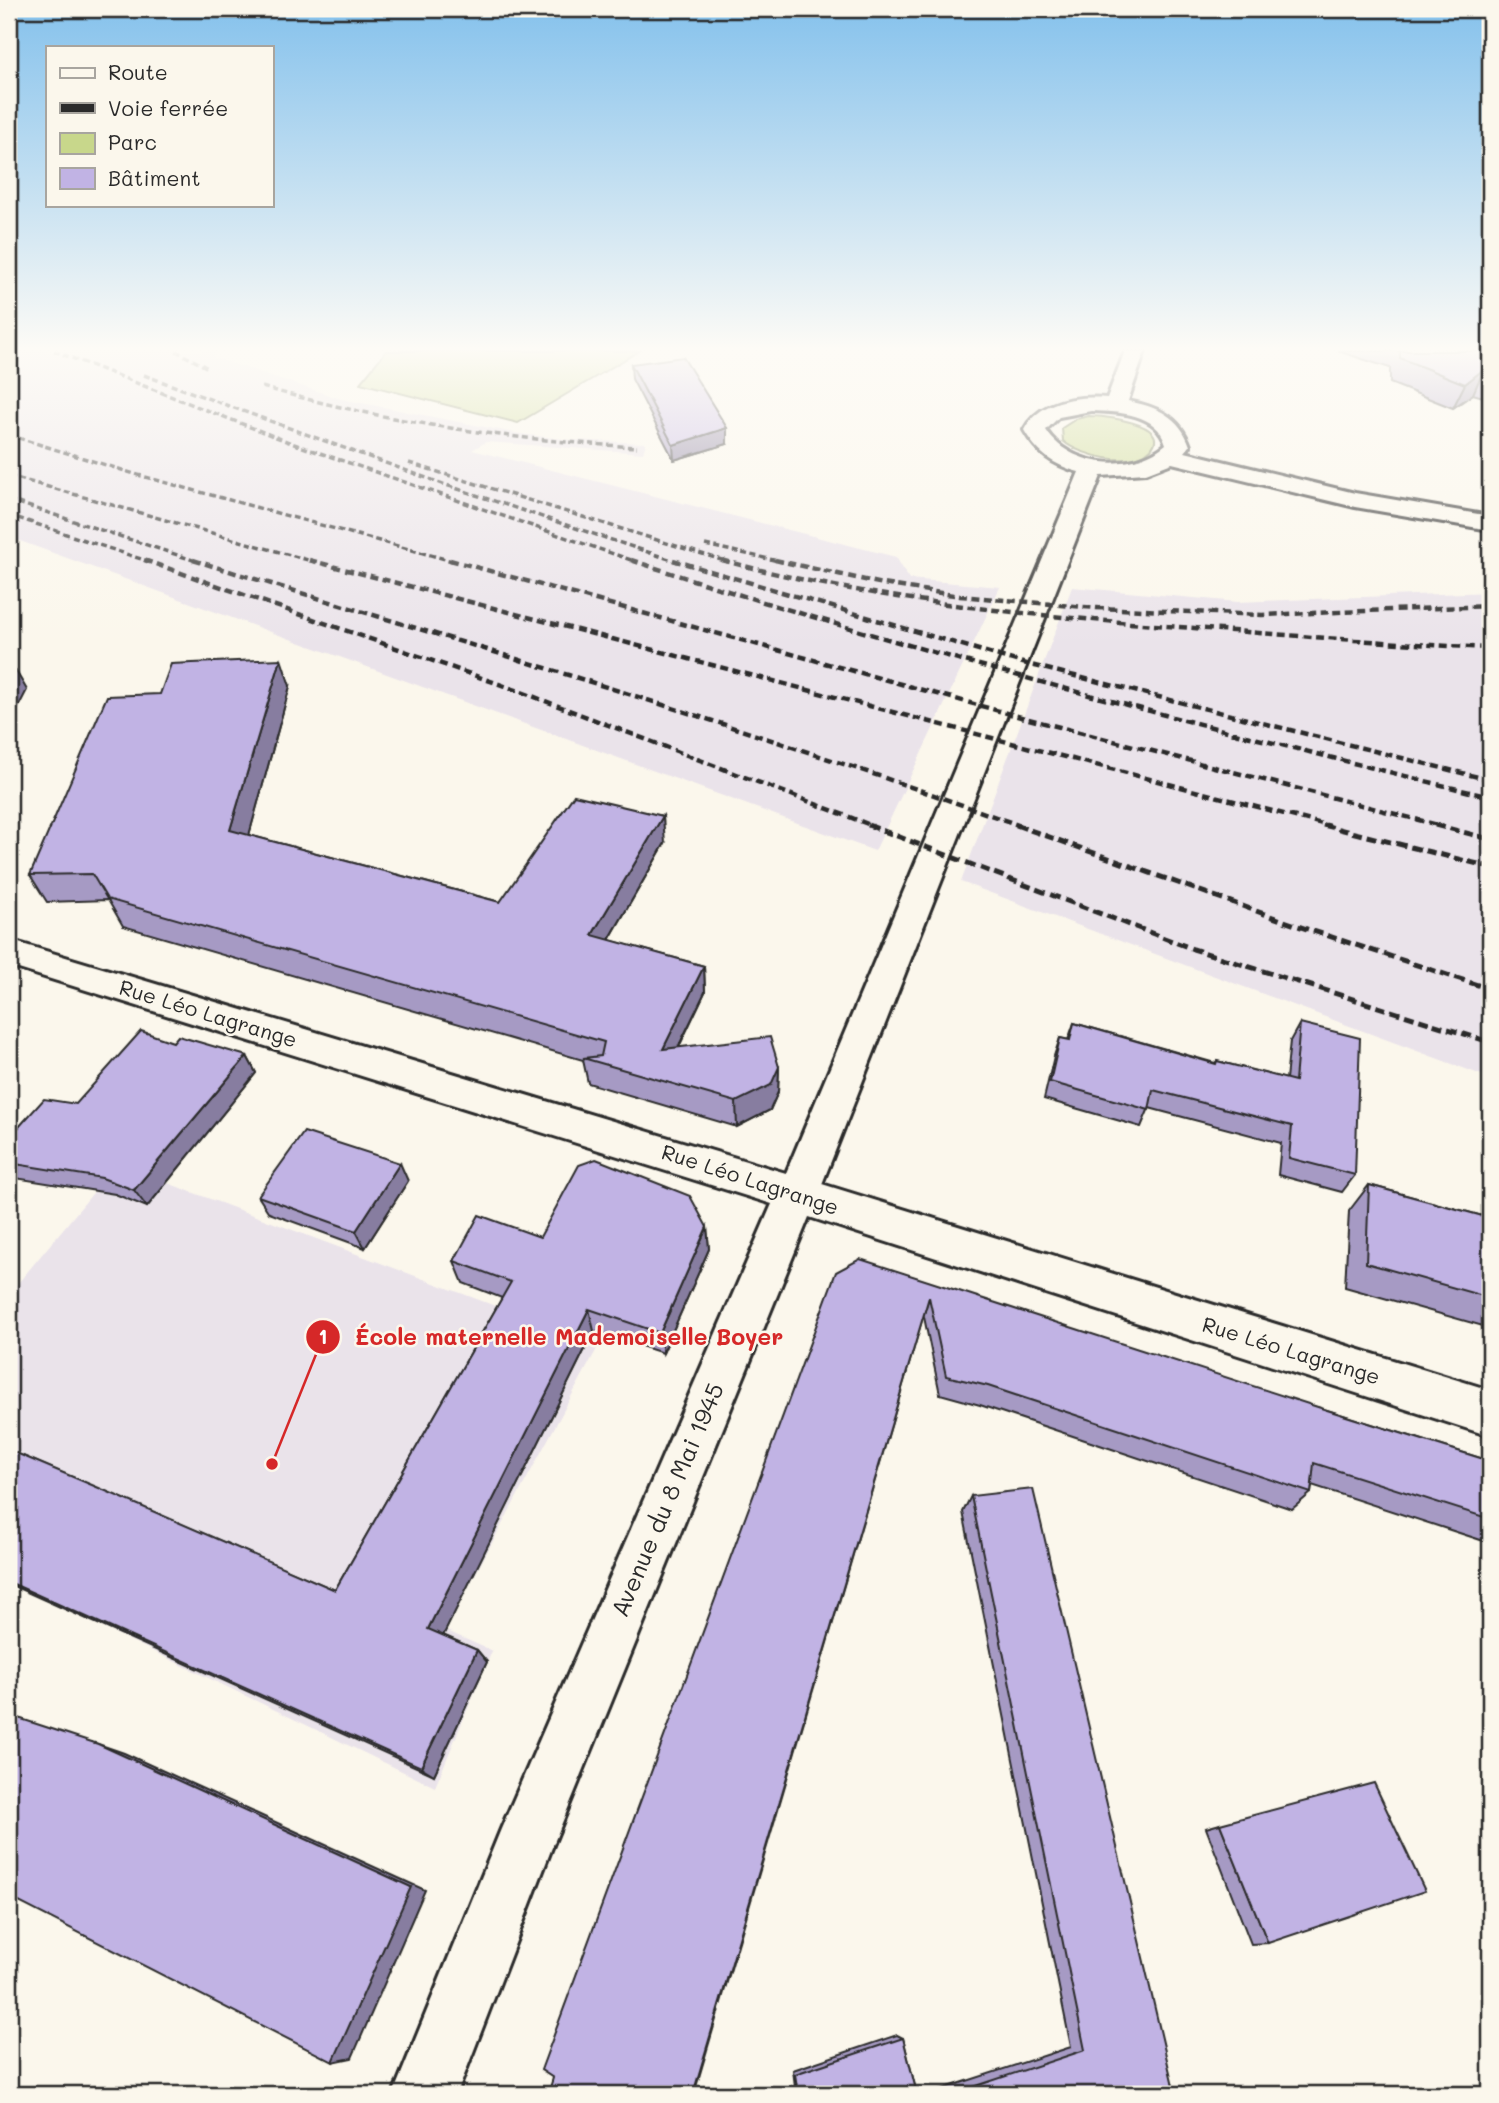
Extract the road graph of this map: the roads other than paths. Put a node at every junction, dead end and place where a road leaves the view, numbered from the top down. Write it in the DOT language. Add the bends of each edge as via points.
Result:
graph roads {
  1 [pos="1047,449"];
  2 [pos="1176,449"];
  3 [pos="1171,456"];
  4 [pos="1093,467"];
  5 [pos="1490,523"];
  6 [pos="9,953"];
  7 [pos="796,1195"];
  8 [pos="1490,1413"];
  9 [pos="425,2094"];
  1 -- 4 [label="main road"];
  2 -- 3 [label="main road"];
  3 -- 4 [label="main road" via="1139,468"];
  3 -- 5 [label="main road" via="1355,500"];
  4 -- 7 [label="main road, Avenue du 8 Mai 1945"];
  6 -- 7 [label="main road, Rue Léo Lagrange"];
  7 -- 8 [label="main road, Rue Léo Lagrange"];
  7 -- 9 [label="main road, Avenue du 8 Mai 1945"];
}
